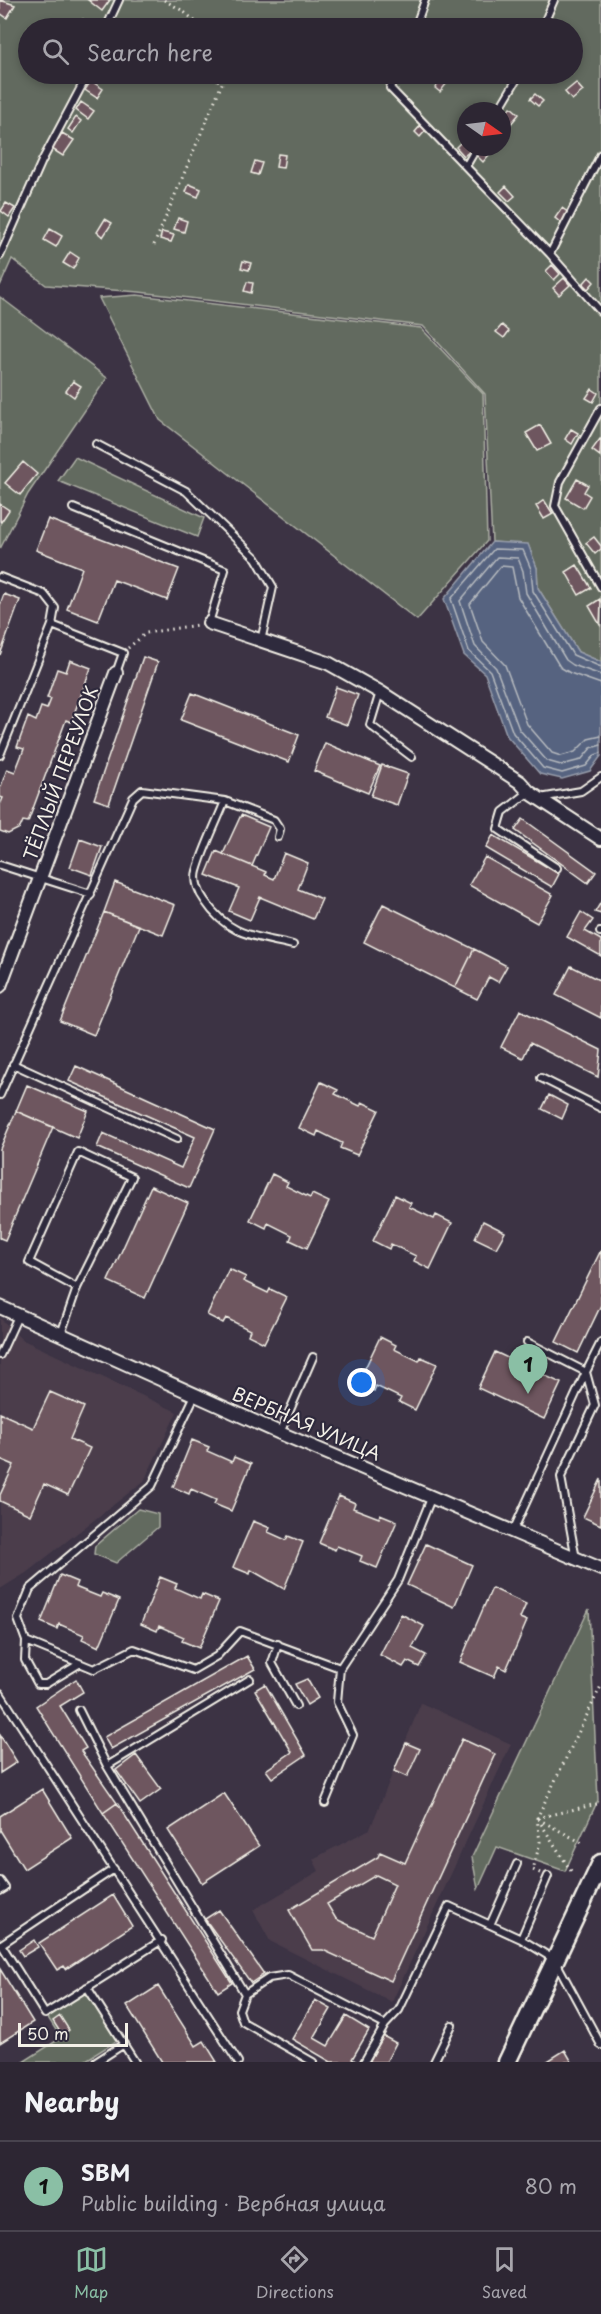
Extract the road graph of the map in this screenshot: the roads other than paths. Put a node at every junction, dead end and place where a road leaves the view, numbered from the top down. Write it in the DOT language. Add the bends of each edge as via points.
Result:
graph roads {
  1 [pos="119,0"];
  2 [pos="425,0"];
  3 [pos="554,0"];
  4 [pos="111,18"];
  5 [pos="419,18"];
  6 [pos="546,18"];
  7 [pos="83,84"];
  8 [pos="392,84"];
  9 [pos="514,84"];
  10 [pos="503,102"];
  11 [pos="601,154"];
  12 [pos="472,156"];
  13 [pos="466,166"];
  14 [pos="550,254"];
  15 [pos="0,256"];
  16 [pos="601,312"];
  17 [pos="601,408"];
  18 [pos="96,444"];
  19 [pos="74,508"];
  20 [pos="1,579"];
  21 [pos="601,587"];
  22 [pos="209,623"];
  23 [pos="52,625"];
  24 [pos="261,640"];
  25 [pos="116,673"];
  26 [pos="380,692"];
  27 [pos="0,755"];
  28 [pos="412,758"];
  29 [pos="601,777"];
  30 [pos="534,795"];
  31 [pos="225,801"];
  32 [pos="278,837"];
  33 [pos="601,839"];
  34 [pos="0,865"];
  35 [pos="557,868"];
  36 [pos="40,880"];
  37 [pos="92,894"];
  38 [pos="293,945"];
  39 [pos="0,986"];
  40 [pos="13,1065"];
  41 [pos="541,1078"];
  42 [pos="0,1095"];
  43 [pos="601,1108"];
  44 [pos="177,1138"];
  45 [pos="76,1287"];
  46 [pos="0,1307"];
  47 [pos="18,1316"];
  48 [pos="60,1334"];
  49 [pos="527,1342"];
  50 [pos="601,1342"];
  51 [pos="0,1355"];
  52 [pos="313,1357"];
  53 [pos="586,1372"];
  54 [pos="195,1394"];
  55 [pos="280,1433"];
  56 [pos="432,1496"];
  57 [pos="513,1531"];
  58 [pos="576,1559"];
  59 [pos="601,1569"];
  60 [pos="26,1641"];
  61 [pos="278,1644"];
  62 [pos="79,1664"];
  63 [pos="339,1668"];
  64 [pos="250,1679"];
  65 [pos="0,1693"];
  66 [pos="296,1706"];
  67 [pos="79,1710"];
  68 [pos="107,1766"];
  69 [pos="325,1803"];
  70 [pos="601,1863"];
  71 [pos="517,1864"];
  72 [pos="114,1869"];
  73 [pos="548,1876"];
  74 [pos="0,1881"];
  75 [pos="0,1891"];
  76 [pos="490,1924"];
  77 [pos="521,1939"];
  78 [pos="162,1940"];
  79 [pos="0,1945"];
  80 [pos="555,1960"];
  81 [pos="87,1987"];
  82 [pos="245,1994"];
  83 [pos="385,2025"];
  84 [pos="452,2025"];
  85 [pos="124,2044"];
  86 [pos="601,2044"];
  87 [pos="96,2062"];
  88 [pos="135,2062"];
  89 [pos="238,2062"];
  90 [pos="313,2062"];
  91 [pos="364,2062"];
  92 [pos="434,2062"];
  93 [pos="507,2062"];
  1 -- 4 [label="lane"];
  2 -- 5 [label="lane"];
  3 -- 6 [label="lane"];
  7 -- 15 [label="lane" via="42,161"];
  8 -- 13 [label="lane" via="390,88"];
  9 -- 10 [label="lane"];
  11 -- 14 [label="lane"];
  12 -- 13 [label="lane"];
  13 -- 14 [label="lane"];
  14 -- 16 [label="lane"];
  17 -- 21 [label="lane" via="560,482 555,506"];
  18 -- 24 [label="lane" via="186,491 256,558 273,587"];
  19 -- 22 [label="lane" via="225,570"];
  20 -- 23 [label="lane" via="44,594 55,608"];
  22 -- 24 [label="street"];
  23 -- 25 [label="lane" via="123,653"];
  23 -- 27 [label="lane"];
  24 -- 26 [label="street" via="328,663"];
  25 -- 36 [label="street, ТЁПЛЫЙ ПЕРЕУЛОК"];
  26 -- 28 [label="lane" via="370,725"];
  26 -- 30 [label="street" via="520,782"];
  29 -- 30 [label="lane" via="581,791"];
  30 -- 33 [label="street"];
  30 -- 35 [label="lane" via="503,812 498,829"];
  31 -- 32 [label="lane" via="273,820 280,829"];
  31 -- 37 [label="lane" via="142,790 133,798"];
  31 -- 38 [label="lane" via="196,872 200,894 226,926"];
  34 -- 36 [label="lane"];
  36 -- 37 [label="lane"];
  36 -- 39 [label="street, ТЁПЛЫЙ ПЕРЕУЛОК"];
  37 -- 40 [label="lane"];
  40 -- 42 [label="lane"];
  40 -- 44 [label="lane"];
  41 -- 43 [label="lane"];
  45 -- 45 [label="lane" via="132,1177 78,1152 29,1262"];
  45 -- 48 [label="lane"];
  46 -- 47 [label="street, ВЕРБНАЯ УЛИЦА"];
  47 -- 48 [label="street, ВЕРБНАЯ УЛИЦА"];
  47 -- 51 [label="lane"];
  48 -- 54 [label="street, ВЕРБНАЯ УЛИЦА"];
  49 -- 53 [label="lane"];
  50 -- 53 [label="lane"];
  52 -- 55 [label="lane"];
  53 -- 57 [label="lane"];
  53 -- 58 [label="lane" via="594,1405 561,1477"];
  54 -- 55 [label="street, ВЕРБНАЯ УЛИЦА"];
  54 -- 60 [label="lane" via="152,1486 30,1588 18,1619"];
  55 -- 56 [label="street, ВЕРБНАЯ УЛИЦА"];
  56 -- 57 [label="street, ВЕРБНАЯ УЛИЦА"];
  56 -- 63 [label="lane" via="398,1580"];
  57 -- 58 [label="street, ВЕРБНАЯ УЛИЦА"];
  58 -- 59 [label="street, ВЕРБНАЯ УЛИЦА"];
  60 -- 62 [label="lane"];
  60 -- 62 [label="lane" via="25,1660 38,1684 46,1684"];
  61 -- 62 [label="lane" via="240,1631 217,1656 193,1670 134,1649 94,1669"];
  61 -- 63 [label="lane"];
  61 -- 66 [label="lane" via="272,1663"];
  63 -- 69 [label="lane" via="337,1702 353,1735"];
  64 -- 68 [label="lane"];
  65 -- 72 [label="lane"];
  67 -- 68 [label="lane"];
  68 -- 82 [label="lane"];
  70 -- 80 [label="main road"];
  71 -- 76 [label="lane"];
  72 -- 78 [label="lane"];
  72 -- 79 [label="lane"];
  73 -- 77 [label="lane"];
  74 -- 75 [label="lane" via="4,1888"];
  76 -- 77 [label="lane"];
  76 -- 83 [label="lane" via="449,1906 399,2010"];
  77 -- 80 [label="lane"];
  78 -- 81 [label="lane"];
  78 -- 89 [label="lane"];
  79 -- 81 [label="lane" via="45,2014"];
  80 -- 86 [label="lane"];
  80 -- 93 [label="main road"];
  81 -- 85 [label="lane"];
  82 -- 83 [label="lane" via="269,1978 288,1975"];
  82 -- 90 [label="lane" via="239,2010 243,2022"];
  83 -- 91 [label="lane"];
  84 -- 92 [label="lane"];
  85 -- 87 [label="lane"];
  85 -- 88 [label="lane"];
}
